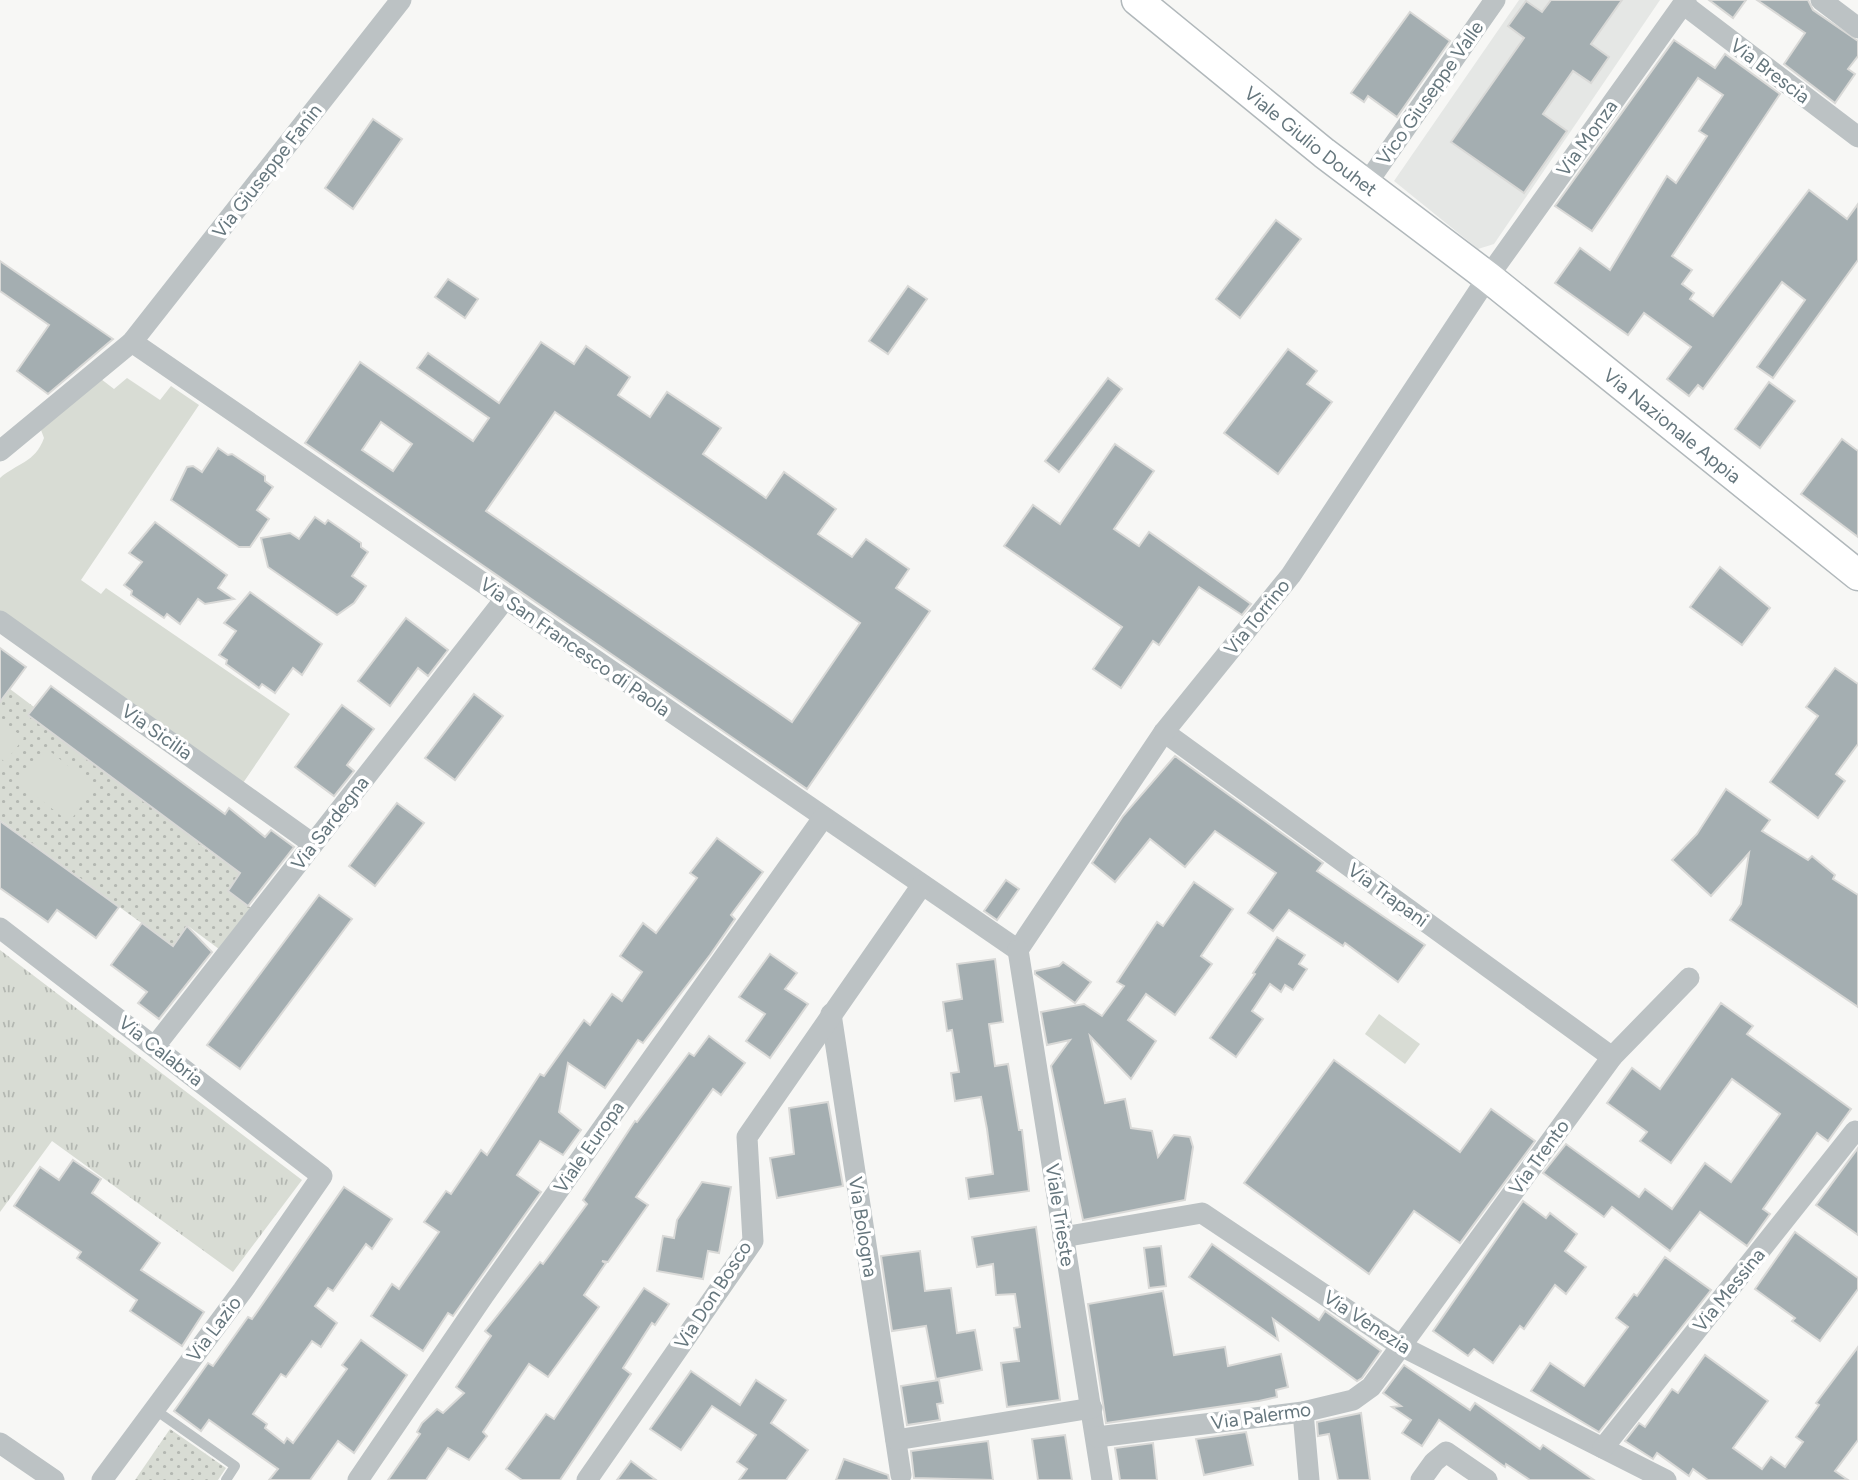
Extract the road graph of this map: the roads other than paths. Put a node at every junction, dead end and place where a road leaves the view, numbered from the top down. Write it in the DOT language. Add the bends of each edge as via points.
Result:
graph roads {
  1 [pos="401,0"];
  2 [pos="1494,0"];
  3 [pos="1821,0"];
  4 [pos="1684,2"];
  5 [pos="1145,3"];
  6 [pos="1858,28"];
  7 [pos="1858,137"];
  8 [pos="1365,186"];
  9 [pos="1488,277"];
  10 [pos="132,342"];
  11 [pos="0,451"];
  12 [pos="1858,575"];
  13 [pos="505,599"];
  14 [pos="0,621"];
  15 [pos="1164,732"];
  16 [pos="823,818"];
  17 [pos="313,844"];
  18 [pos="922,885"];
  19 [pos="0,928"];
  20 [pos="1018,950"];
  21 [pos="1689,978"];
  22 [pos="831,1014"];
  23 [pos="155,1046"];
  24 [pos="1612,1057"];
  25 [pos="1857,1132"];
  26 [pos="322,1176"];
  27 [pos="1063,1237"];
  28 [pos="1401,1346"];
  29 [pos="1092,1408"];
  30 [pos="154,1409"];
  31 [pos="1303,1412"];
  32 [pos="1097,1437"];
  33 [pos="895,1440"];
  34 [pos="0,1443"];
  35 [pos="1603,1448"];
  36 [pos="901,1475"];
  37 [pos="54,1480"];
  38 [pos="102,1480"];
  39 [pos="226,1480"];
  40 [pos="358,1480"];
  41 [pos="587,1480"];
  42 [pos="1101,1480"];
  43 [pos="1308,1480"];
  44 [pos="1421,1480"];
  45 [pos="1487,1480"];
  46 [pos="1666,1480"];
  1 -- 10 [label="street, Via Giuseppe Fanin"];
  2 -- 8 [label="street, Vico Giuseppe Valle"];
  3 -- 6 [label="street"];
  4 -- 7 [label="street, Via Brescia"];
  4 -- 9 [label="street, Via Monza"];
  5 -- 8 [label="main road, Viale Giulio Douhet"];
  8 -- 9 [label="main road, Viale Giulio Douhet"];
  9 -- 12 [label="main road, Via Nazionale Appia"];
  9 -- 15 [label="street, Via Torrino" via="1291,575"];
  10 -- 11 [label="street, Via Giuseppe Fanin"];
  10 -- 13 [label="street, Via San Francesco di Paola"];
  13 -- 16 [label="street, Via San Francesco di Paola"];
  13 -- 17 [label="street, Via Sardegna"];
  14 -- 17 [label="street, Via Sicilia"];
  15 -- 20 [label="street, Via Torrino"];
  15 -- 24 [label="street, Via Trapani"];
  16 -- 18 [label="street, Via San Francesco di Paola"];
  16 -- 40 [label="street, Viale Europa"];
  17 -- 23 [label="street, Via Sardegna"];
  18 -- 20 [label="street, Via San Francesco di Paola"];
  18 -- 22 [label="street, Via Don Bosco"];
  19 -- 23 [label="street, Via Calabria"];
  20 -- 27 [label="street, Viale Trieste"];
  21 -- 24 [label="street, Via Trento"];
  22 -- 33 [label="street, Via Bologna"];
  22 -- 41 [label="street, Via Don Bosco" via="747,1137 753,1241"];
  23 -- 26 [label="street, Via Calabria"];
  24 -- 28 [label="street, Via Trento"];
  25 -- 35 [label="street, Via Messina"];
  26 -- 30 [label="street, Via Lazio"];
  27 -- 28 [label="street, Via Venezia" via="1202,1213"];
  27 -- 29 [label="street, Viale Trieste"];
  28 -- 31 [label="street, Via Palermo" via="1371,1387 1353,1400"];
  28 -- 35 [label="street, Via Venezia"];
  29 -- 32 [label="street, Viale Trieste"];
  29 -- 33 [label="street"];
  30 -- 38 [label="street, Via Lazio"];
  30 -- 39 [label="lane" via="235,1466"];
  31 -- 32 [label="street, Via Palermo"];
  31 -- 43 [label="street"];
  32 -- 42 [label="street, Viale Trieste"];
  33 -- 36 [label="street, Via Bologna"];
  34 -- 37 [label="street"];
  35 -- 46 [label="street, Via Venezia"];
  44 -- 45 [label="street" via="1446,1452"];
}
